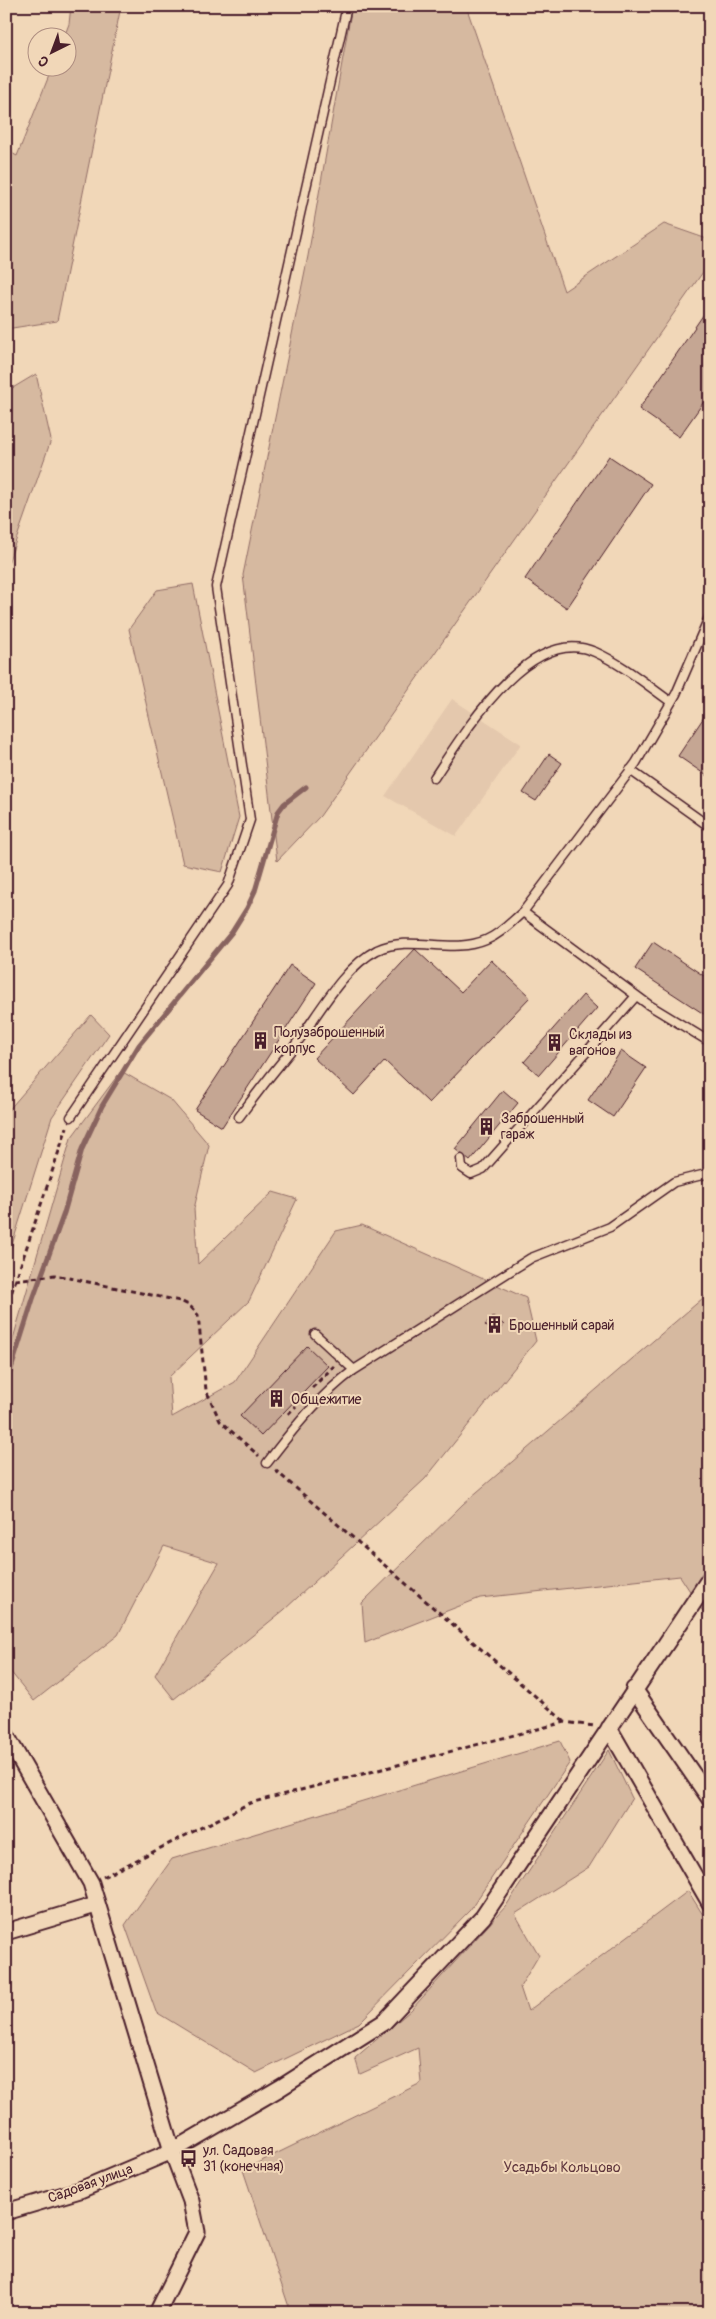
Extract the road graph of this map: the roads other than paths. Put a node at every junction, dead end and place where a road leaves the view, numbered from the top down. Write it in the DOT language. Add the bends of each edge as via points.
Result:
graph roads {
  1 [pos="347,6"];
  2 [pos="710,615"];
  3 [pos="671,702"];
  4 [pos="630,770"];
  5 [pos="434,778"];
  6 [pos="710,828"];
  7 [pos="523,912"];
  8 [pos="636,996"];
  9 [pos="710,1042"];
  10 [pos="71,1117"];
  11 [pos="239,1117"];
  12 [pos="460,1159"];
  13 [pos="710,1173"];
  14 [pos="315,1334"];
  15 [pos="354,1370"];
  16 [pos="267,1463"];
  17 [pos="710,1578"];
  18 [pos="634,1689"];
  19 [pos="609,1728"];
  20 [pos="6,1735"];
  21 [pos="710,1799"];
  22 [pos="710,1903"];
  23 [pos="96,1905"];
  24 [pos="6,1932"];
  25 [pos="172,2151"];
  26 [pos="6,2212"];
  27 [pos="157,2313"];
  1 -- 10 [label="lane" via="216,587 250,820 228,885"];
  2 -- 3 [label="lane"];
  3 -- 4 [label="lane"];
  3 -- 5 [label="lane" via="595,652 566,646 550,651 520,668 466,730"];
  4 -- 6 [label="lane"];
  4 -- 7 [label="lane"];
  7 -- 8 [label="lane"];
  7 -- 11 [label="lane" via="497,935 479,943 457,947 395,945 365,958 332,993"];
  8 -- 9 [label="lane"];
  8 -- 12 [label="lane" via="483,1169 471,1174 462,1168"];
  13 -- 15 [label="lane" via="674,1182 610,1227 531,1258"];
  14 -- 15 [label="lane"];
  15 -- 16 [label="lane" via="332,1386"];
  17 -- 18 [label="street, Садовая улица"];
  18 -- 19 [label="street, Садовая улица"];
  18 -- 21 [label="street"];
  19 -- 22 [label="street"];
  19 -- 25 [label="street, Садовая улица" via="484,1917 384,2022"];
  20 -- 23 [label="street" via="91,1883"];
  23 -- 24 [label="street"];
  23 -- 25 [label="street"];
  25 -- 26 [label="street, Садовая улица" via="80,2190"];
  25 -- 27 [label="street" via="191,2201 197,2232"];
}
